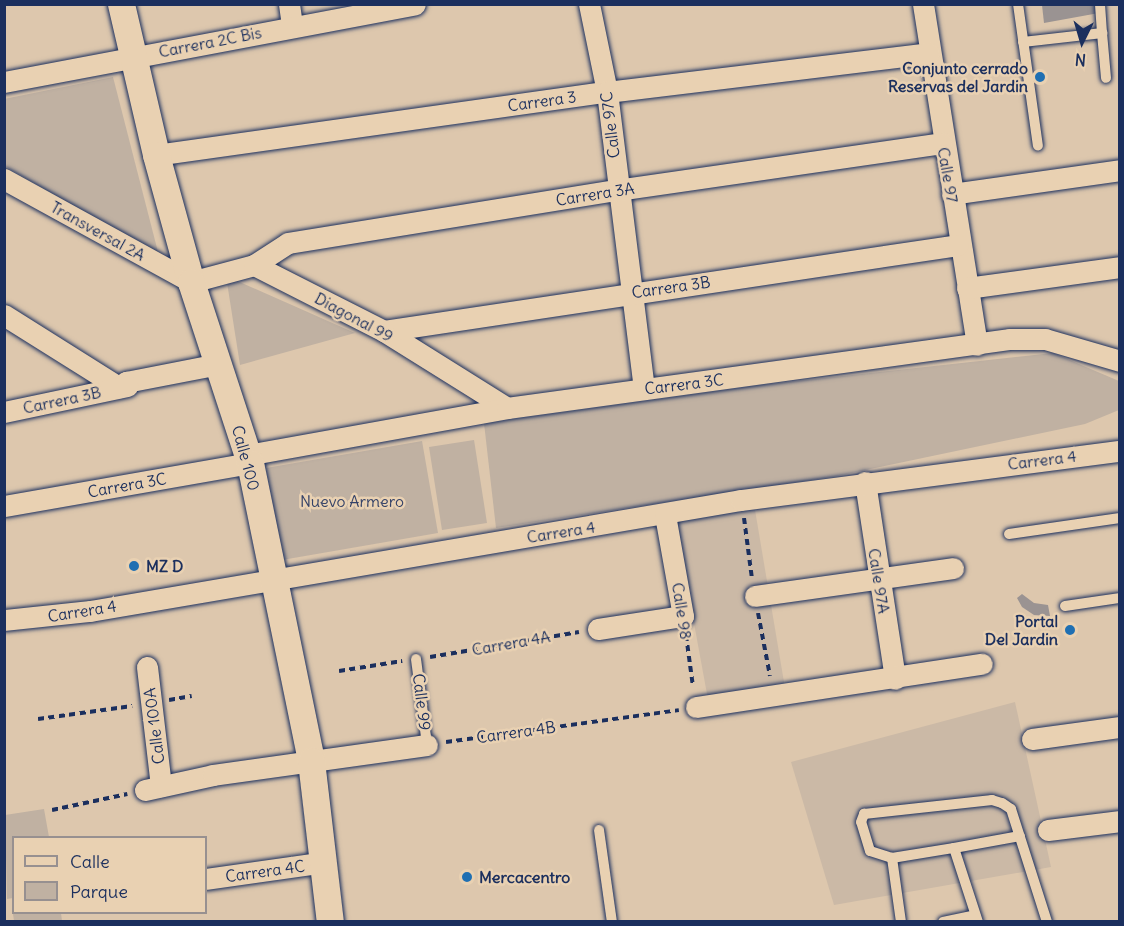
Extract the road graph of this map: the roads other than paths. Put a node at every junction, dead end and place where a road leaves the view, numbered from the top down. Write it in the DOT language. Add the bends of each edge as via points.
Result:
graph roads {
  1 [pos="121,4"];
  2 [pos="289,4"];
  3 [pos="589,4"];
  4 [pos="922,4"];
  5 [pos="1018,4"];
  6 [pos="1100,4"];
  7 [pos="406,5"];
  8 [pos="292,26"];
  9 [pos="1102,33"];
  10 [pos="1023,42"];
  11 [pos="929,53"];
  12 [pos="131,57"];
  13 [pos="1106,78"];
  14 [pos="4,82"];
  15 [pos="607,92"];
  16 [pos="942,143"];
  17 [pos="1038,146"];
  18 [pos="156,155"];
  19 [pos="1119,170"];
  20 [pos="4,179"];
  21 [pos="618,190"];
  22 [pos="952,194"];
  23 [pos="958,245"];
  24 [pos="254,265"];
  25 [pos="1119,267"];
  26 [pos="191,282"];
  27 [pos="967,288"];
  28 [pos="631,292"];
  29 [pos="4,315"];
  30 [pos="384,331"];
  31 [pos="977,345"];
  32 [pos="1119,362"];
  33 [pos="221,369"];
  34 [pos="119,387"];
  35 [pos="644,389"];
  36 [pos="507,408"];
  37 [pos="4,412"];
  38 [pos="1119,451"];
  39 [pos="248,459"];
  40 [pos="865,482"];
  41 [pos="4,506"];
  42 [pos="665,515"];
  43 [pos="1119,518"];
  44 [pos="1009,534"];
  45 [pos="953,568"];
  46 [pos="273,578"];
  47 [pos="878,579"];
  48 [pos="755,596"];
  49 [pos="1119,598"];
  50 [pos="1065,606"];
  51 [pos="4,620"];
  52 [pos="598,629"];
  53 [pos="417,659"];
  54 [pos="982,664"];
  55 [pos="147,667"];
  56 [pos="895,679"];
  57 [pos="696,707"];
  58 [pos="1119,727"];
  59 [pos="1032,740"];
  60 [pos="427,745"];
  61 [pos="311,761"];
  62 [pos="1119,821"];
  63 [pos="599,830"];
  64 [pos="1048,830"];
  65 [pos="1020,836"];
  66 [pos="954,848"];
  67 [pos="892,858"];
  68 [pos="325,862"];
  69 [pos="207,879"];
  70 [pos="977,918"];
  71 [pos="330,921"];
  72 [pos="612,921"];
  73 [pos="901,921"];
  74 [pos="943,921"];
  75 [pos="1047,921"];
  1 -- 12 [label="street, Calle 100"];
  2 -- 8 [label="street"];
  3 -- 15 [label="street, Calle 97C"];
  4 -- 11 [label="street, Calle 97"];
  5 -- 10 [label="lane"];
  6 -- 9 [label="lane"];
  7 -- 8 [label="street, Carrera 2C Bis"];
  8 -- 12 [label="street, Carrera 2C Bis"];
  9 -- 10 [label="lane"];
  9 -- 13 [label="lane"];
  10 -- 17 [label="lane"];
  11 -- 15 [label="street, Carrera 3"];
  11 -- 16 [label="street, Calle 97"];
  12 -- 14 [label="street, Carrera 2C Bis"];
  12 -- 18 [label="street, Calle 100"];
  15 -- 18 [label="street, Carrera 3"];
  15 -- 21 [label="street, Calle 97C"];
  16 -- 21 [label="street, Carrera 3A"];
  16 -- 22 [label="street, Calle 97"];
  18 -- 26 [label="street, Calle 100"];
  19 -- 22 [label="street"];
  20 -- 26 [label="street, Transversal 2A"];
  21 -- 24 [label="street, Carrera 3A" via="288,243"];
  21 -- 28 [label="street, Calle 97C"];
  22 -- 23 [label="street, Calle 97"];
  23 -- 27 [label="street, Calle 97"];
  23 -- 28 [label="street, Carrera 3B"];
  24 -- 26 [label="street"];
  24 -- 30 [label="street, Diagonal 99"];
  25 -- 27 [label="street"];
  26 -- 33 [label="street, Calle 100"];
  27 -- 31 [label="street, Calle 97"];
  28 -- 30 [label="street, Carrera 3B"];
  28 -- 35 [label="street, Calle 97C"];
  29 -- 34 [label="street"];
  30 -- 36 [label="street, Diagonal 99"];
  31 -- 32 [label="street, Carrera 3C" via="1010,339 1045,339"];
  31 -- 35 [label="street, Carrera 3C"];
  33 -- 34 [label="street, Carrera 3B"];
  33 -- 39 [label="street, Calle 100"];
  34 -- 37 [label="street, Carrera 3B"];
  35 -- 36 [label="street, Carrera 3C"];
  36 -- 39 [label="street, Carrera 3C"];
  38 -- 40 [label="street, Carrera 4"];
  39 -- 41 [label="street, Carrera 3C"];
  39 -- 46 [label="street, Calle 100"];
  40 -- 42 [label="street, Carrera 4"];
  40 -- 47 [label="street, Calle 97A"];
  42 -- 46 [label="street, Carrera 4"];
  42 -- 52 [label="street, Calle 98" via="683,616"];
  43 -- 44 [label="lane"];
  45 -- 47 [label="street"];
  46 -- 51 [label="street, Carrera 4" via="90,611"];
  46 -- 61 [label="street, Calle 100"];
  47 -- 48 [label="street"];
  47 -- 56 [label="street, Calle 97A"];
  49 -- 50 [label="lane"];
  53 -- 60 [label="lane, Calle 99"];
  54 -- 56 [label="street"];
  55 -- 61 [label="street, Calle 100A" via="153,788"];
  56 -- 57 [label="street"];
  58 -- 59 [label="street"];
  60 -- 61 [label="street"];
  61 -- 68 [label="street, Calle 100"];
  62 -- 64 [label="street"];
  63 -- 72 [label="lane"];
  65 -- 66 [label="lane"];
  65 -- 67 [label="lane" via="1011,809 992,800 864,814 861,822 870,851"];
  65 -- 75 [label="lane"];
  66 -- 67 [label="lane"];
  66 -- 70 [label="lane"];
  67 -- 73 [label="lane"];
  68 -- 69 [label="street, Carrera 4C"];
  68 -- 71 [label="street, Calle 100"];
  70 -- 74 [label="lane"];
}
